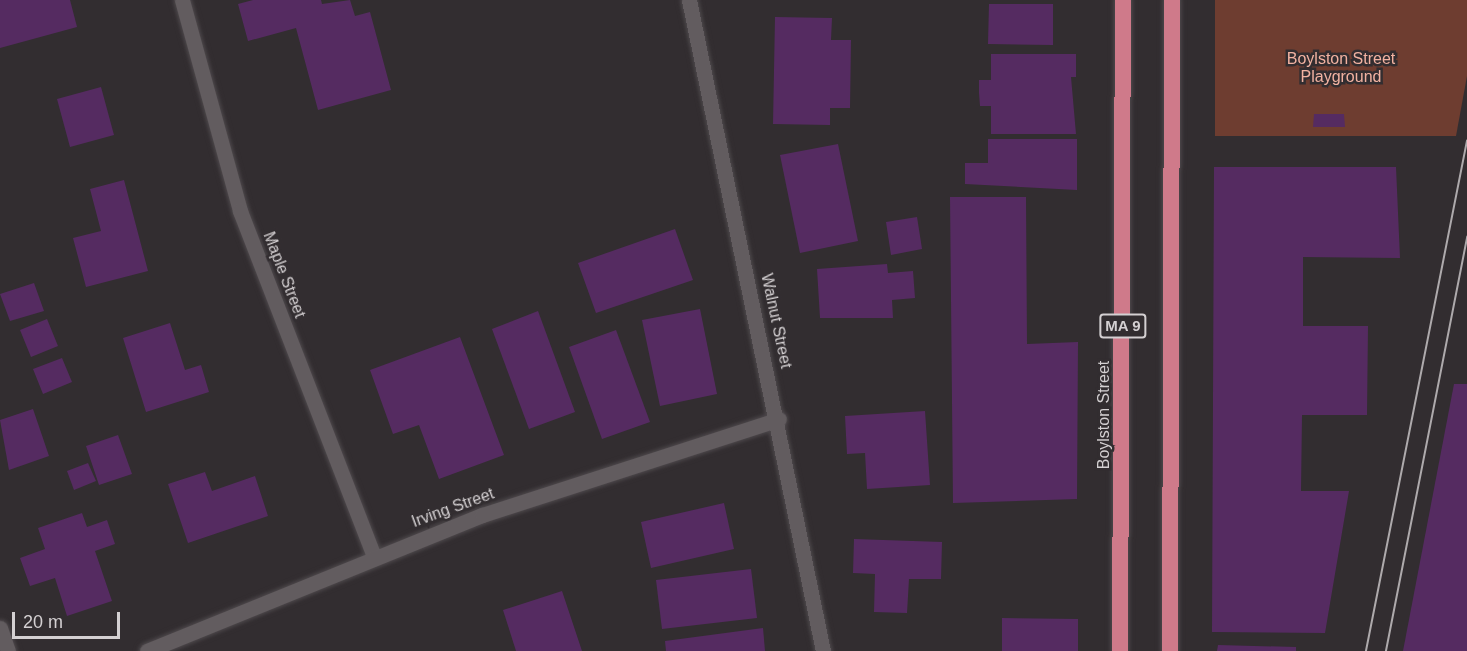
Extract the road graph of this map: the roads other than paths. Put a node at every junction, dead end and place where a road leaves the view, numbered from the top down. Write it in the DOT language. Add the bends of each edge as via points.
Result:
graph roads {
  1 [pos="182,0"];
  2 [pos="689,0"];
  3 [pos="1123,0"];
  4 [pos="1172,0"];
  5 [pos="778,419"];
  6 [pos="374,557"];
  7 [pos="0,628"];
  8 [pos="8,651"];
  9 [pos="147,651"];
  10 [pos="823,651"];
  11 [pos="1120,651"];
  12 [pos="1170,651"];
  1 -- 6 [label="street, Maple Street" via="240,211"];
  2 -- 5 [label="street, Walnut Street"];
  3 -- 11 [label="highway, Boylston Street / MA 9"];
  4 -- 12 [label="highway"];
  5 -- 6 [label="street, Irving Street"];
  5 -- 10 [label="street, Walnut Street"];
  6 -- 9 [label="street, Irving Street"];
  7 -- 8 [label="street"];
}
